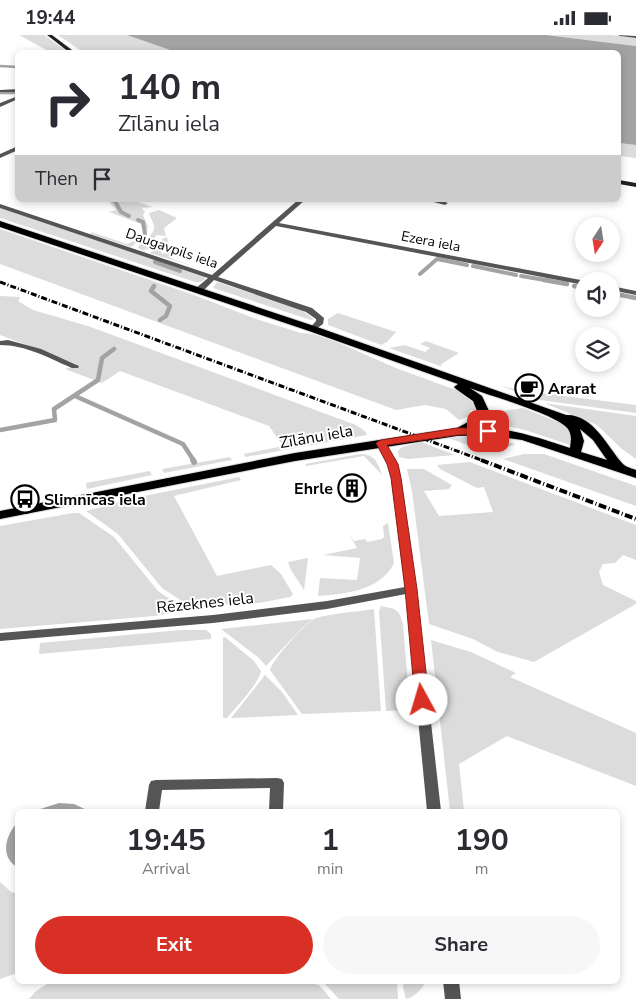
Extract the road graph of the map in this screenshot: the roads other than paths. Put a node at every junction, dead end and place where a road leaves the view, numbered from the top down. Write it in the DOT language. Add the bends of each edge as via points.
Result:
graph roads {
  1 [pos="49,35"];
  2 [pos="620,35"];
  3 [pos="636,37"];
  4 [pos="70,50"];
  5 [pos="15,90"];
  6 [pos="0,91"];
  7 [pos="15,98"];
  8 [pos="0,105"];
  9 [pos="15,149"];
  10 [pos="0,156"];
  11 [pos="621,182"];
  12 [pos="636,185"];
  13 [pos="300,202"];
  14 [pos="440,202"];
  15 [pos="445,203"];
  16 [pos="0,206"];
  17 [pos="0,224"];
  18 [pos="274,224"];
  19 [pos="214,277"];
  20 [pos="575,281"];
  21 [pos="199,290"];
  22 [pos="620,290"];
  23 [pos="636,293"];
  24 [pos="313,329"];
  25 [pos="0,343"];
  26 [pos="75,366"];
  27 [pos="434,371"];
  28 [pos="553,413"];
  29 [pos="457,431"];
  30 [pos="381,443"];
  31 [pos="574,453"];
  32 [pos="617,467"];
  33 [pos="636,474"];
  34 [pos="0,515"];
  35 [pos="411,589"];
  36 [pos="0,637"];
  37 [pos="152,809"];
  38 [pos="276,809"];
  39 [pos="434,809"];
  40 [pos="451,984"];
  41 [pos="453,999"];
  1 -- 4 [label="main road"];
  2 -- 3 [label="street"];
  5 -- 6 [label="street"];
  7 -- 8 [label="street"];
  9 -- 10 [label="street"];
  11 -- 12 [label="main road"];
  13 -- 18 [label="street"];
  14 -- 15 [label="street"];
  16 -- 19 [label="street, Daugavpils iela"];
  17 -- 21 [label="highway, Daugavpils iela"];
  18 -- 19 [label="street"];
  18 -- 20 [label="street, Ezera iela"];
  19 -- 21 [label="street"];
  19 -- 24 [label="street, Daugavpils iela" via="313,311 320,319"];
  21 -- 24 [label="highway, Daugavpils iela"];
  22 -- 23 [label="street"];
  24 -- 27 [label="highway, Daugavpils iela"];
  25 -- 26 [label="street" via="25,347"];
  27 -- 28 [label="highway, Daugavpils iela"];
  27 -- 29 [label="highway" via="474,395 482,405 483,411 478,419"];
  28 -- 31 [label="highway, Daugavpils iela" via="570,423 576,431 578,441"];
  28 -- 32 [label="highway, Daugavpils iela" via="594,432"];
  29 -- 30 [label="highway, Zīlānu iela"];
  29 -- 31 [label="highway, Zīlānu iela" via="506,433"];
  30 -- 34 [label="highway, Zīlānu iela"];
  30 -- 35 [label="street" via="396,476"];
  31 -- 32 [label="highway, Zīlānu iela"];
  32 -- 33 [label="highway, Zīlānu iela"];
  35 -- 36 [label="street, Rēzeknes iela" via="327,605"];
  35 -- 39 [label="street"];
  37 -- 38 [label="street" via="156,785 277,783"];
  40 -- 41 [label="street"];
}
